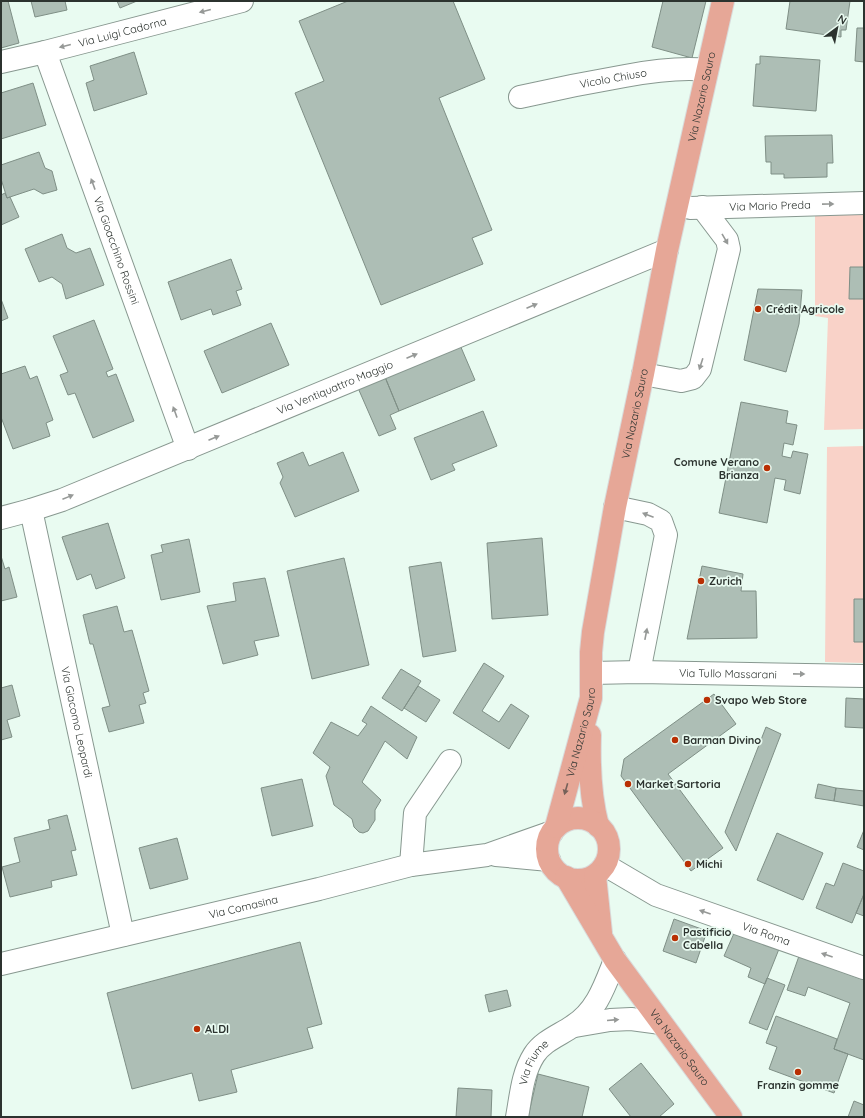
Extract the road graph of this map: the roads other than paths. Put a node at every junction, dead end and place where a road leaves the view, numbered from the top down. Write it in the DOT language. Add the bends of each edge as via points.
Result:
graph roads {
  1 [pos="242,1"];
  2 [pos="723,1"];
  3 [pos="45,52"];
  4 [pos="1,62"];
  5 [pos="707,70"];
  6 [pos="520,97"];
  7 [pos="864,203"];
  8 [pos="702,207"];
  9 [pos="677,209"];
  10 [pos="667,250"];
  11 [pos="643,374"];
  12 [pos="188,449"];
  13 [pos="615,507"];
  14 [pos="31,510"];
  15 [pos="1,518"];
  16 [pos="639,672"];
  17 [pos="592,673"];
  18 [pos="864,676"];
  19 [pos="592,698"];
  20 [pos="450,761"];
  21 [pos="598,826"];
  22 [pos="554,830"];
  23 [pos="487,855"];
  24 [pos="549,860"];
  25 [pos="411,865"];
  26 [pos="600,871"];
  27 [pos="566,877"];
  28 [pos="123,935"];
  29 [pos="601,938"];
  30 [pos="615,960"];
  31 [pos="1,964"];
  32 [pos="864,968"];
  33 [pos="660,1023"];
  34 [pos="575,1026"];
  35 [pos="517,1117"];
  36 [pos="731,1117"];
  1 -- 3 [label="street, Via Luigi Cadorna, one-way"];
  2 -- 5 [label="main road, Via Nazario Sauro"];
  3 -- 4 [label="street, Via Luigi Cadorna"];
  12 -- 3 [label="street, Via Gioacchino Rossini, one-way"];
  5 -- 6 [label="street, Vicolo Chiuso" via="692,68 652,71"];
  5 -- 9 [label="main road, Via Nazario Sauro"];
  8 -- 7 [label="street, Via Mario Preda, one-way"];
  8 -- 9 [label="street, Via Mario Preda"];
  8 -- 11 [label="street, one-way" via="727,240 729,249 700,369 693,378 681,381"];
  9 -- 10 [label="main road, Via Nazario Sauro"];
  10 -- 11 [label="main road, Via Nazario Sauro"];
  12 -- 10 [label="street, Via Ventiquattro Maggio, one-way"];
  11 -- 13 [label="main road, Via Nazario Sauro"];
  14 -- 12 [label="street, Via Ventiquattro Maggio, one-way"];
  16 -- 13 [label="street, one-way" via="666,535 660,522 648,514"];
  13 -- 17 [label="main road, Via Nazario Sauro" via="593,632"];
  14 -- 15 [label="street, Via Ventiquattro Maggio"];
  14 -- 28 [label="street, Via Giacomo Leopardi"];
  16 -- 17 [label="street, Via Tullo Massarani"];
  16 -- 18 [label="street, Via Tullo Massarani, one-way"];
  17 -- 19 [label="main road, Via Nazario Sauro"];
  19 -- 21 [label="main road" via="590,785"];
  19 -- 22 [label="main road, Via Nazario Sauro, one-way"];
  20 -- 25 [label="street" via="415,813"];
  21 -- 22 [label="main road" via="586,819 576,818 567,820"];
  21 -- 26 [label="main road" via="607,838 609,847 609,857"];
  22 -- 23 [label="street, Via Comasina"];
  22 -- 24 [label="main road" via="548,841"];
  23 -- 24 [label="street, Via Comasina"];
  23 -- 25 [label="street, Via Comasina"];
  24 -- 27 [label="main road" via="554,868"];
  25 -- 28 [label="street, Via Comasina"];
  26 -- 27 [label="main road" via="580,880"];
  26 -- 29 [label="main road, Via Nazario Sauro"];
  32 -- 26 [label="street, Via Roma, one-way" via="656,895"];
  27 -- 29 [label="main road, Via Nazario Sauro"];
  28 -- 31 [label="street, Via Comasina"];
  29 -- 30 [label="main road, Via Nazario Sauro"];
  30 -- 33 [label="main road, Via Nazario Sauro"];
  30 -- 34 [label="street, Via Fiume" via="595,1005"];
  34 -- 33 [label="street, Via Fiume, one-way" via="631,1019"];
  33 -- 36 [label="main road, Via Nazario Sauro"];
  34 -- 35 [label="street, Via Fiume" via="545,1043 535,1054 527,1068"];
}
